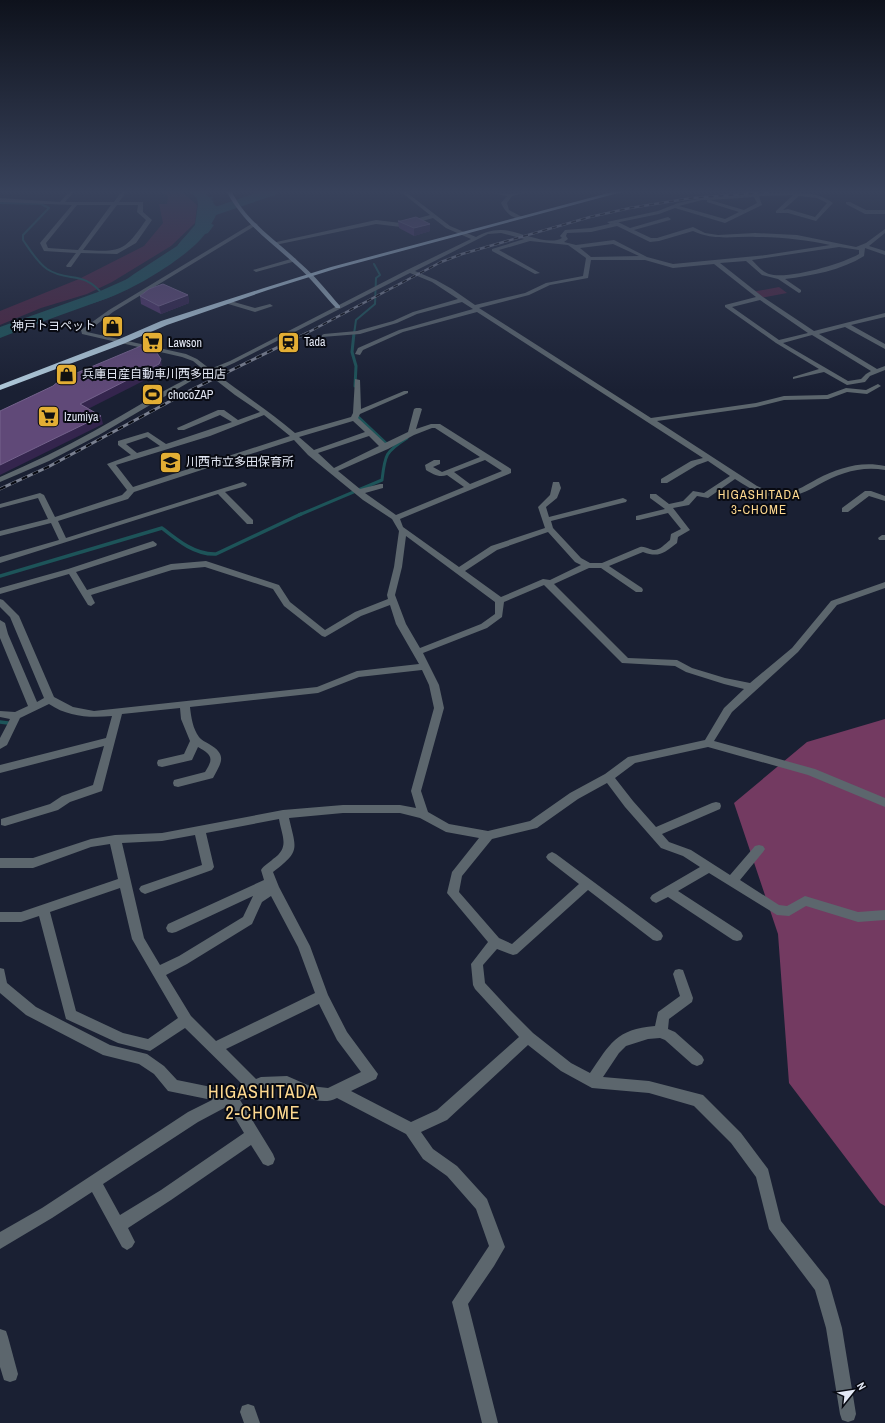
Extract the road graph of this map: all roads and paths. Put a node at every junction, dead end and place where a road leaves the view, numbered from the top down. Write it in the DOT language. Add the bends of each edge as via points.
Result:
graph roads {
  1 [pos="75,258"];
  2 [pos="199,258"];
  3 [pos="365,258"];
  4 [pos="437,258"];
  5 [pos="510,258"];
  6 [pos="589,258"];
  7 [pos="593,258"];
  8 [pos="626,258"];
  9 [pos="646,258"];
  10 [pos="751,258"];
  11 [pos="856,258"];
  12 [pos="747,259"];
  13 [pos="294,260"];
  14 [pos="715,262"];
  15 [pos="69,266"];
  16 [pos="256,270"];
  17 [pos="409,272"];
  18 [pos="537,273"];
  19 [pos="308,274"];
  20 [pos="779,277"];
  21 [pos="799,291"];
  22 [pos="761,298"];
  23 [pos="463,300"];
  24 [pos="227,302"];
  25 [pos="270,306"];
  26 [pos="338,307"];
  27 [pos="476,308"];
  28 [pos="885,315"];
  29 [pos="846,325"];
  30 [pos="813,333"];
  31 [pos="324,336"];
  32 [pos="108,339"];
  33 [pos="120,342"];
  34 [pos="778,342"];
  35 [pos="885,347"];
  36 [pos="358,354"];
  37 [pos="885,368"];
  38 [pos="825,370"];
  39 [pos="876,371"];
  40 [pos="210,372"];
  41 [pos="794,378"];
  42 [pos="357,380"];
  43 [pos="0,381"];
  44 [pos="878,386"];
  45 [pos="0,388"];
  46 [pos="406,392"];
  47 [pos="418,409"];
  48 [pos="265,412"];
  49 [pos="356,416"];
  50 [pos="650,420"];
  51 [pos="236,422"];
  52 [pos="181,428"];
  53 [pos="371,433"];
  54 [pos="411,433"];
  55 [pos="295,436"];
  56 [pos="165,447"];
  57 [pos="385,447"];
  58 [pos="311,453"];
  59 [pos="136,456"];
  60 [pos="486,457"];
  61 [pos="709,459"];
  62 [pos="437,462"];
  63 [pos="885,468"];
  64 [pos="332,471"];
  65 [pos="448,472"];
  66 [pos="735,476"];
  67 [pos="0,480"];
  68 [pos="664,481"];
  69 [pos="243,484"];
  70 [pos="556,484"];
  71 [pos="380,486"];
  72 [pos="469,487"];
  73 [pos="131,490"];
  74 [pos="220,492"];
  75 [pos="359,492"];
  76 [pos="653,496"];
  77 [pos="885,499"];
  78 [pos="623,500"];
  79 [pos="0,506"];
  80 [pos="669,509"];
  81 [pos="845,510"];
  82 [pos="395,518"];
  83 [pos="639,518"];
  84 [pos="54,520"];
  85 [pos="250,522"];
  86 [pos="547,525"];
  87 [pos="403,530"];
  88 [pos="0,534"];
  89 [pos="64,541"];
  90 [pos="153,544"];
  91 [pos="0,560"];
  92 [pos="588,565"];
  93 [pos="603,566"];
  94 [pos="71,571"];
  95 [pos="459,571"];
  96 [pos="548,584"];
  97 [pos="885,585"];
  98 [pos="639,590"];
  99 [pos="0,591"];
  100 [pos="85,594"];
  101 [pos="393,600"];
  102 [pos="500,601"];
  103 [pos="0,602"];
  104 [pos="91,603"];
  105 [pos="0,623"];
  106 [pos="20,630"];
  107 [pos="1,634"];
  108 [pos="418,652"];
  109 [pos="425,666"];
  110 [pos="752,687"];
  111 [pos="50,699"];
  112 [pos="185,705"];
  113 [pos="34,707"];
  114 [pos="118,712"];
  115 [pos="0,714"];
  116 [pos="16,716"];
  117 [pos="110,741"];
  118 [pos="195,741"];
  119 [pos="708,743"];
  120 [pos="0,745"];
  121 [pos="162,763"];
  122 [pos="0,769"];
  123 [pos="609,777"];
  124 [pos="178,783"];
  125 [pos="885,803"];
  126 [pos="716,806"];
  127 [pos="283,814"];
  128 [pos="423,814"];
  129 [pos="5,822"];
  130 [pos="200,830"];
  131 [pos="654,833"];
  132 [pos="488,835"];
  133 [pos="115,839"];
  134 [pos="759,849"];
  135 [pos="552,857"];
  136 [pos="0,863"];
  137 [pos="710,867"];
  138 [pos="732,881"];
  139 [pos="124,882"];
  140 [pos="588,884"];
  141 [pos="272,885"];
  142 [pos="145,889"];
  143 [pos="669,890"];
  144 [pos="656,898"];
  145 [pos="43,910"];
  146 [pos="885,915"];
  147 [pos="0,918"];
  148 [pos="172,928"];
  149 [pos="657,936"];
  150 [pos="737,936"];
  151 [pos="494,942"];
  152 [pos="0,973"];
  153 [pos="157,973"];
  154 [pos="679,974"];
  155 [pos="322,996"];
  156 [pos="186,1020"];
  157 [pos="661,1032"];
  158 [pos="528,1037"];
  159 [pos="215,1048"];
  160 [pos="697,1060"];
  161 [pos="592,1082"];
  162 [pos="254,1086"];
  163 [pos="338,1091"];
  164 [pos="230,1098"];
  165 [pos="411,1129"];
  166 [pos="253,1135"];
  167 [pos="268,1159"];
  168 [pos="94,1182"];
  169 [pos="118,1226"];
  170 [pos="0,1241"];
  171 [pos="127,1242"];
  172 [pos="0,1337"];
  173 [pos="10,1374"];
  174 [pos="848,1414"];
  175 [pos="490,1423"];
  1 -- 15 [label="street"];
  2 -- 32 [label="street" via="84,330 84,333"];
  3 -- 19 [label="highway"];
  4 -- 17 [label="street"];
  5 -- 18 [label="street"];
  6 -- 27 [label="street" via="586,277 548,284 523,295"];
  7 -- 8 [label="street"];
  9 -- 14 [label="street" via="673,266"];
  10 -- 12 [label="street"];
  11 -- 20 [label="street" via="825,270"];
  12 -- 14 [label="street"];
  12 -- 20 [label="street" via="765,275"];
  13 -- 16 [label="street"];
  13 -- 19 [label="main road"];
  14 -- 22 [label="street"];
  17 -- 23 [label="street" via="440,284"];
  17 -- 26 [label="street"];
  19 -- 24 [label="highway"];
  19 -- 26 [label="main road"];
  19 -- 32 [label="highway" via="220,298"];
  20 -- 21 [label="street"];
  22 -- 30 [label="street"];
  22 -- 34 [label="street" via="727,306"];
  23 -- 27 [label="street"];
  23 -- 31 [label="street" via="358,333"];
  24 -- 25 [label="street" via="255,310"];
  24 -- 33 [label="highway" via="164,323"];
  26 -- 40 [label="street"];
  27 -- 36 [label="street" via="401,331 360,349"];
  27 -- 50 [label="street"];
  28 -- 29 [label="street"];
  29 -- 30 [label="street"];
  29 -- 35 [label="street"];
  30 -- 34 [label="street"];
  30 -- 39 [label="street"];
  32 -- 33 [label="street"];
  32 -- 43 [label="highway"];
  33 -- 40 [label="street" via="184,355 196,360"];
  33 -- 45 [label="highway"];
  34 -- 38 [label="street"];
  37 -- 39 [label="street"];
  38 -- 39 [label="street" via="847,383 863,381"];
  38 -- 41 [label="street"];
  40 -- 48 [label="street"];
  40 -- 67 [label="street" via="189,380 71,447"];
  42 -- 49 [label="street"];
  44 -- 50 [label="street" via="867,392 846,390 828,397 784,398 756,405"];
  46 -- 49 [label="street"];
  47 -- 54 [label="street"];
  48 -- 51 [label="street"];
  48 -- 55 [label="street"];
  49 -- 53 [label="street"];
  49 -- 55 [label="street"];
  50 -- 61 [label="street"];
  51 -- 52 [label="street" via="221,412"];
  51 -- 56 [label="street"];
  53 -- 57 [label="street"];
  53 -- 58 [label="street"];
  54 -- 57 [label="street"];
  54 -- 60 [label="street" via="436,426"];
  55 -- 58 [label="street"];
  55 -- 73 [label="street"];
  56 -- 59 [label="street"];
  56 -- 59 [label="street" via="148,434 122,444"];
  57 -- 64 [label="street"];
  58 -- 64 [label="street"];
  59 -- 73 [label="street" via="110,464"];
  60 -- 65 [label="street"];
  60 -- 72 [label="street" via="508,471"];
  61 -- 66 [label="street"];
  61 -- 68 [label="street" via="694,463"];
  62 -- 65 [label="street" via="429,465 429,468 436,473"];
  63 -- 66 [label="street" via="857,467 841,470 797,492 785,495 771,494 754,488"];
  64 -- 75 [label="street"];
  65 -- 72 [label="street"];
  66 -- 80 [label="street" via="705,496 696,494 686,502"];
  69 -- 74 [label="street"];
  70 -- 86 [label="street" via="554,496 542,507"];
  71 -- 75 [label="street"];
  72 -- 82 [label="street"];
  73 -- 84 [label="street" via="125,497"];
  74 -- 85 [label="street"];
  74 -- 89 [label="street"];
  75 -- 82 [label="street"];
  76 -- 80 [label="street"];
  77 -- 81 [label="street" via="868,493"];
  78 -- 86 [label="street"];
  79 -- 84 [label="street" via="40,495"];
  80 -- 83 [label="street"];
  80 -- 93 [label="street" via="686,530 674,536 674,541 661,551 654,553 643,549"];
  82 -- 87 [label="street"];
  84 -- 88 [label="street"];
  84 -- 89 [label="street"];
  86 -- 92 [label="street" via="578,560"];
  86 -- 95 [label="street" via="494,548"];
  87 -- 95 [label="street"];
  87 -- 101 [label="street" via="391,595"];
  89 -- 91 [label="street"];
  90 -- 94 [label="street"];
  92 -- 93 [label="street"];
  92 -- 96 [label="street"];
  93 -- 98 [label="street"];
  94 -- 99 [label="street"];
  94 -- 100 [label="street"];
  95 -- 102 [label="street"];
  96 -- 102 [label="street" via="546,581"];
  96 -- 110 [label="street" via="625,662 677,663 689,670"];
  97 -- 110 [label="street" via="834,602 796,650"];
  100 -- 101 [label="street" via="171,567 206,564 276,587 287,604 325,634 358,614"];
  100 -- 104 [label="street"];
  101 -- 108 [label="street" via="401,624"];
  102 -- 108 [label="street" via="499,615 484,626"];
  103 -- 106 [label="street" via="14,616"];
  105 -- 107 [label="street"];
  106 -- 107 [label="street"];
  106 -- 111 [label="street"];
  107 -- 113 [label="street"];
  108 -- 109 [label="street"];
  109 -- 112 [label="street" via="357,674 318,690"];
  109 -- 128 [label="street" via="434,684 439,708 416,791"];
  110 -- 119 [label="street" via="728,710"];
  111 -- 113 [label="street"];
  111 -- 114 [label="street" via="58,706 72,711 94,714"];
  112 -- 114 [label="street"];
  112 -- 118 [label="street" via="186,719"];
  113 -- 116 [label="street"];
  114 -- 117 [label="street"];
  115 -- 116 [label="street"];
  116 -- 120 [label="street"];
  117 -- 122 [label="street"];
  117 -- 129 [label="street" via="98,788 66,799 54,807"];
  118 -- 121 [label="street" via="188,757"];
  118 -- 124 [label="street" via="207,746 216,756 217,762 209,775"];
  119 -- 123 [label="street" via="632,760"];
  119 -- 125 [label="street" via="810,772"];
  123 -- 131 [label="street"];
  123 -- 132 [label="street" via="574,796 533,825"];
  126 -- 131 [label="street"];
  127 -- 128 [label="street" via="343,809 400,810"];
  127 -- 130 [label="street"];
  127 -- 141 [label="street" via="290,847 285,857 266,870"];
  128 -- 132 [label="street" via="446,828"];
  130 -- 133 [label="street" via="162,837"];
  130 -- 142 [label="street" via="208,867"];
  131 -- 137 [label="street" via="664,845 687,853"];
  132 -- 151 [label="street" via="456,875 453,893"];
  133 -- 136 [label="street" via="91,843 33,863"];
  133 -- 139 [label="street"];
  134 -- 138 [label="street"];
  135 -- 140 [label="street"];
  137 -- 138 [label="street"];
  137 -- 143 [label="street"];
  138 -- 146 [label="street" via="777,910 789,912 805,901 858,917"];
  139 -- 145 [label="street"];
  139 -- 153 [label="street" via="138,939"];
  140 -- 149 [label="street"];
  140 -- 151 [label="street" via="513,950"];
  141 -- 148 [label="street"];
  141 -- 153 [label="street" via="257,899 248,920 184,960"];
  141 -- 155 [label="street" via="304,946"];
  143 -- 144 [label="street"];
  143 -- 150 [label="street"];
  145 -- 147 [label="street" via="20,917"];
  145 -- 156 [label="street" via="71,1014 123,1039 150,1045"];
  151 -- 158 [label="street" via="477,964 479,985"];
  152 -- 164 [label="street" via="1,986 31,1011 108,1051 142,1058 159,1070 173,1086"];
  153 -- 156 [label="street"];
  154 -- 157 [label="street" via="687,998 663,1016"];
  155 -- 159 [label="street"];
  155 -- 163 [label="street" via="342,1036 371,1074"];
  156 -- 159 [label="street"];
  157 -- 160 [label="street" via="670,1036"];
  157 -- 161 [label="street" via="622,1041"];
  158 -- 161 [label="street" via="566,1067"];
  158 -- 165 [label="street" via="442,1115"];
  159 -- 162 [label="street"];
  161 -- 174 [label="street" via="649,1087 698,1100 736,1138 763,1174 774,1224 822,1286 834,1328"];
  162 -- 163 [label="street" via="261,1083 287,1082 309,1092 329,1095"];
  162 -- 164 [label="street"];
  163 -- 165 [label="street"];
  164 -- 166 [label="street"];
  164 -- 168 [label="street" via="192,1117"];
  165 -- 175 [label="street" via="428,1154 452,1171 482,1204 497,1247 460,1302"];
  166 -- 167 [label="street"];
  166 -- 169 [label="street"];
  168 -- 169 [label="street"];
  168 -- 170 [label="street"];
  169 -- 171 [label="street"];
  172 -- 173 [label="street"];
}
